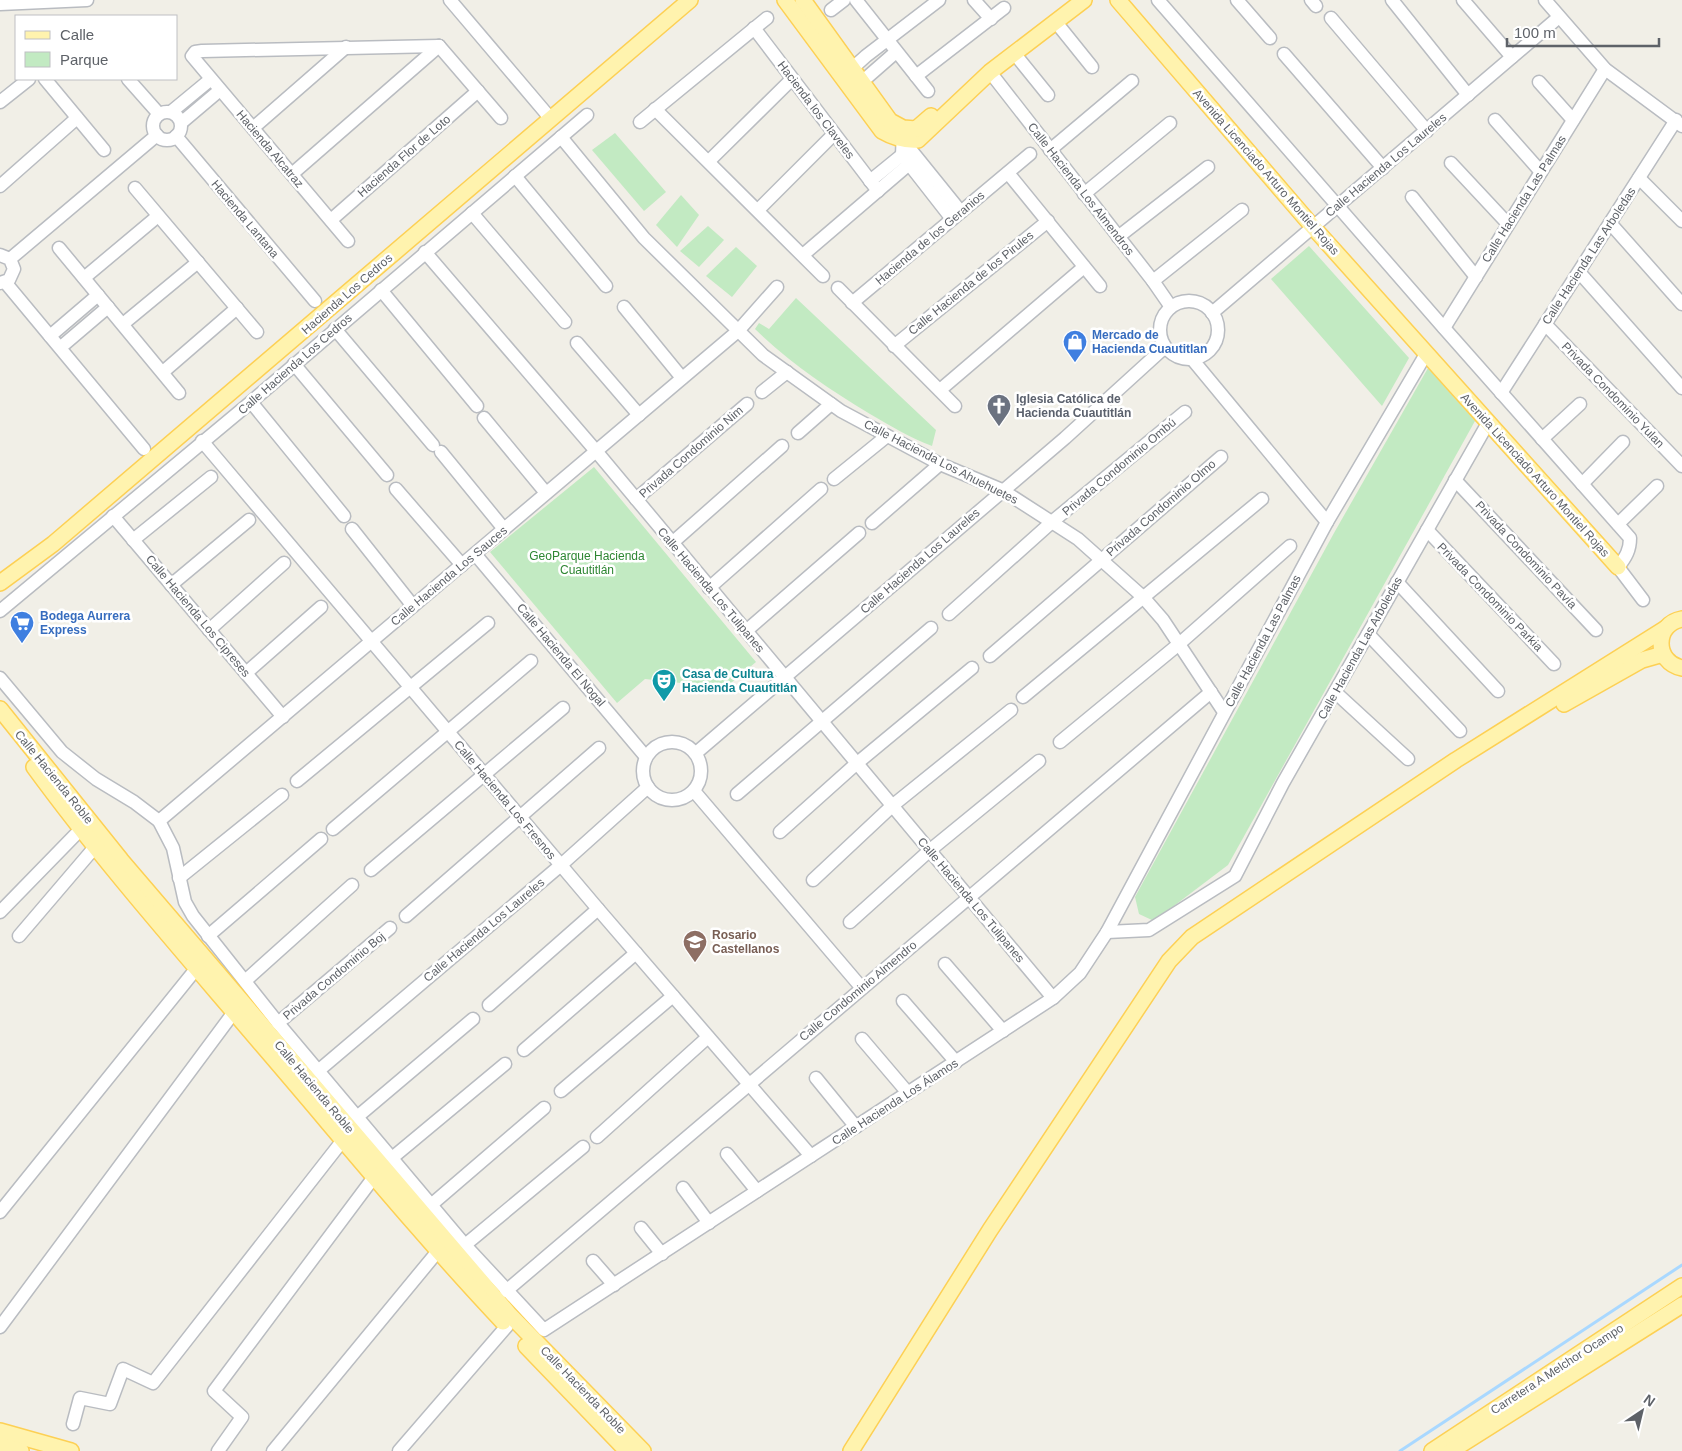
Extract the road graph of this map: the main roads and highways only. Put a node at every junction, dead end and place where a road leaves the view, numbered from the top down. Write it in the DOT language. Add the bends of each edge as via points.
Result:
graph roads {
  1 [pos="690,0"];
  2 [pos="786,0"];
  3 [pos="803,0"];
  4 [pos="1084,0"];
  5 [pos="1118,0"];
  6 [pos="848,72"];
  7 [pos="1618,567"];
  8 [pos="0,583"];
  9 [pos="1682,619"];
  10 [pos="1666,628"];
  11 [pos="1663,654"];
  12 [pos="1682,668"];
  13 [pos="0,709"];
  14 [pos="0,721"];
  15 [pos="1682,1286"];
  16 [pos="1682,1305"];
  17 [pos="0,1431"];
  18 [pos="0,1445"];
  19 [pos="21,1451"];
  20 [pos="71,1451"];
  21 [pos="627,1451"];
  22 [pos="643,1451"];
  23 [pos="851,1451"];
  24 [pos="860,1451"];
  25 [pos="1432,1451"];
  26 [pos="1451,1451"];
  1 -- 8 [label="main road, Hacienda Los Cedros" via="60,538"];
  2 -- 6 [label="main road"];
  3 -- 6 [label="main road"];
  4 -- 6 [label="main road" via="916,129 902,134"];
  5 -- 7 [label="main road, Avenida Licenciado Arturo Montiel Rojas" via="1313,227"];
  9 -- 10 [label="main road"];
  10 -- 11 [label="main road" via="1660,641"];
  10 -- 23 [label="main road" via="1456,760 1192,937 1169,961 1007,1205"];
  11 -- 12 [label="main road" via="1673,665"];
  11 -- 24 [label="main road" via="1617,672 1460,766 1197,942 1174,966 1105,1070"];
  13 -- 22 [label="main road, Calle Hacienda Roble" via="121,860 497,1300"];
  14 -- 21 [label="main road, Calle Hacienda Roble" via="80,830 374,1177 507,1326"];
  15 -- 25 [label="main road, Carretera A Melchor Ocampo"];
  16 -- 26 [label="main road, Carretera A Melchor Ocampo"];
  17 -- 20 [label="main road"];
  18 -- 19 [label="main road"];
}
